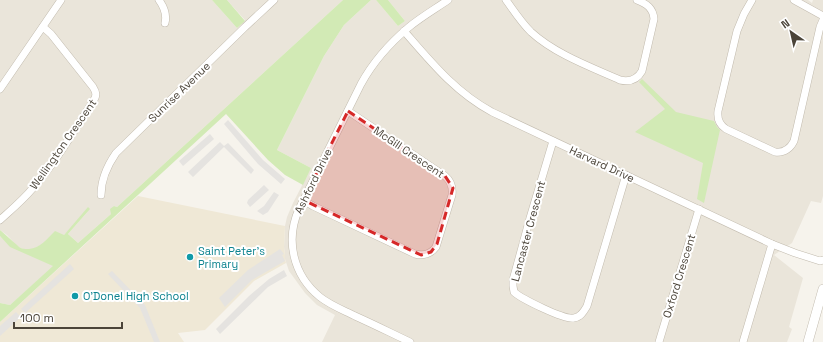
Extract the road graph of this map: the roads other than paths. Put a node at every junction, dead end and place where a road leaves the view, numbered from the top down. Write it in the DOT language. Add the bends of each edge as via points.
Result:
graph roads {
  1 [pos="61,0"];
  2 [pos="159,0"];
  3 [pos="274,0"];
  4 [pos="448,0"];
  5 [pos="506,0"];
  6 [pos="637,0"];
  7 [pos="752,0"];
  8 [pos="794,0"];
  9 [pos="823,16"];
  10 [pos="823,20"];
  11 [pos="165,23"];
  12 [pos="43,27"];
  13 [pos="404,31"];
  14 [pos="0,89"];
  15 [pos="348,111"];
  16 [pos="553,141"];
  17 [pos="626,175"];
  18 [pos="101,195"];
  19 [pos="303,200"];
  20 [pos="699,209"];
  21 [pos="0,220"];
  22 [pos="772,244"];
  23 [pos="823,260"];
  24 [pos="823,289"];
  25 [pos="410,342"];
  26 [pos="659,342"];
  27 [pos="743,342"];
  28 [pos="808,342"];
  1 -- 12 [label="street"];
  2 -- 11 [label="street" via="165,11"];
  3 -- 18 [label="street, Sunrise Avenue" via="116,153 104,174"];
  4 -- 13 [label="street, Ashford Drive"];
  5 -- 6 [label="street" via="526,26 547,44 598,70 627,81 634,80 642,71 654,19 650,7"];
  7 -- 10 [label="street" via="736,36 718,118 726,130 775,152 788,149 794,141"];
  8 -- 9 [label="street"];
  12 -- 14 [label="street"];
  12 -- 21 [label="street, Wellington Crescent" via="93,87 96,96 37,183"];
  13 -- 15 [label="street, Ashford Drive" via="388,46 364,78"];
  13 -- 16 [label="street, Harvard Drive" via="442,74 466,96 492,112"];
  15 -- 19 [label="street, Ashford Drive"];
  15 -- 19 [label="street, McGill Crescent" via="450,181 452,194 436,247 428,253 415,254"];
  16 -- 17 [label="street, Harvard Drive"];
  16 -- 17 [label="street, Lancaster Crescent" via="513,280 514,292 522,298 564,317 574,318 584,312"];
  17 -- 20 [label="street, Harvard Drive"];
  19 -- 25 [label="street, Ashford Drive" via="294,220 292,243 295,261 307,284 321,298"];
  20 -- 22 [label="street, Harvard Drive"];
  20 -- 26 [label="street, Oxford Crescent"];
  22 -- 23 [label="street, Harvard Drive"];
  22 -- 27 [label="street"];
  24 -- 28 [label="street"];
}
